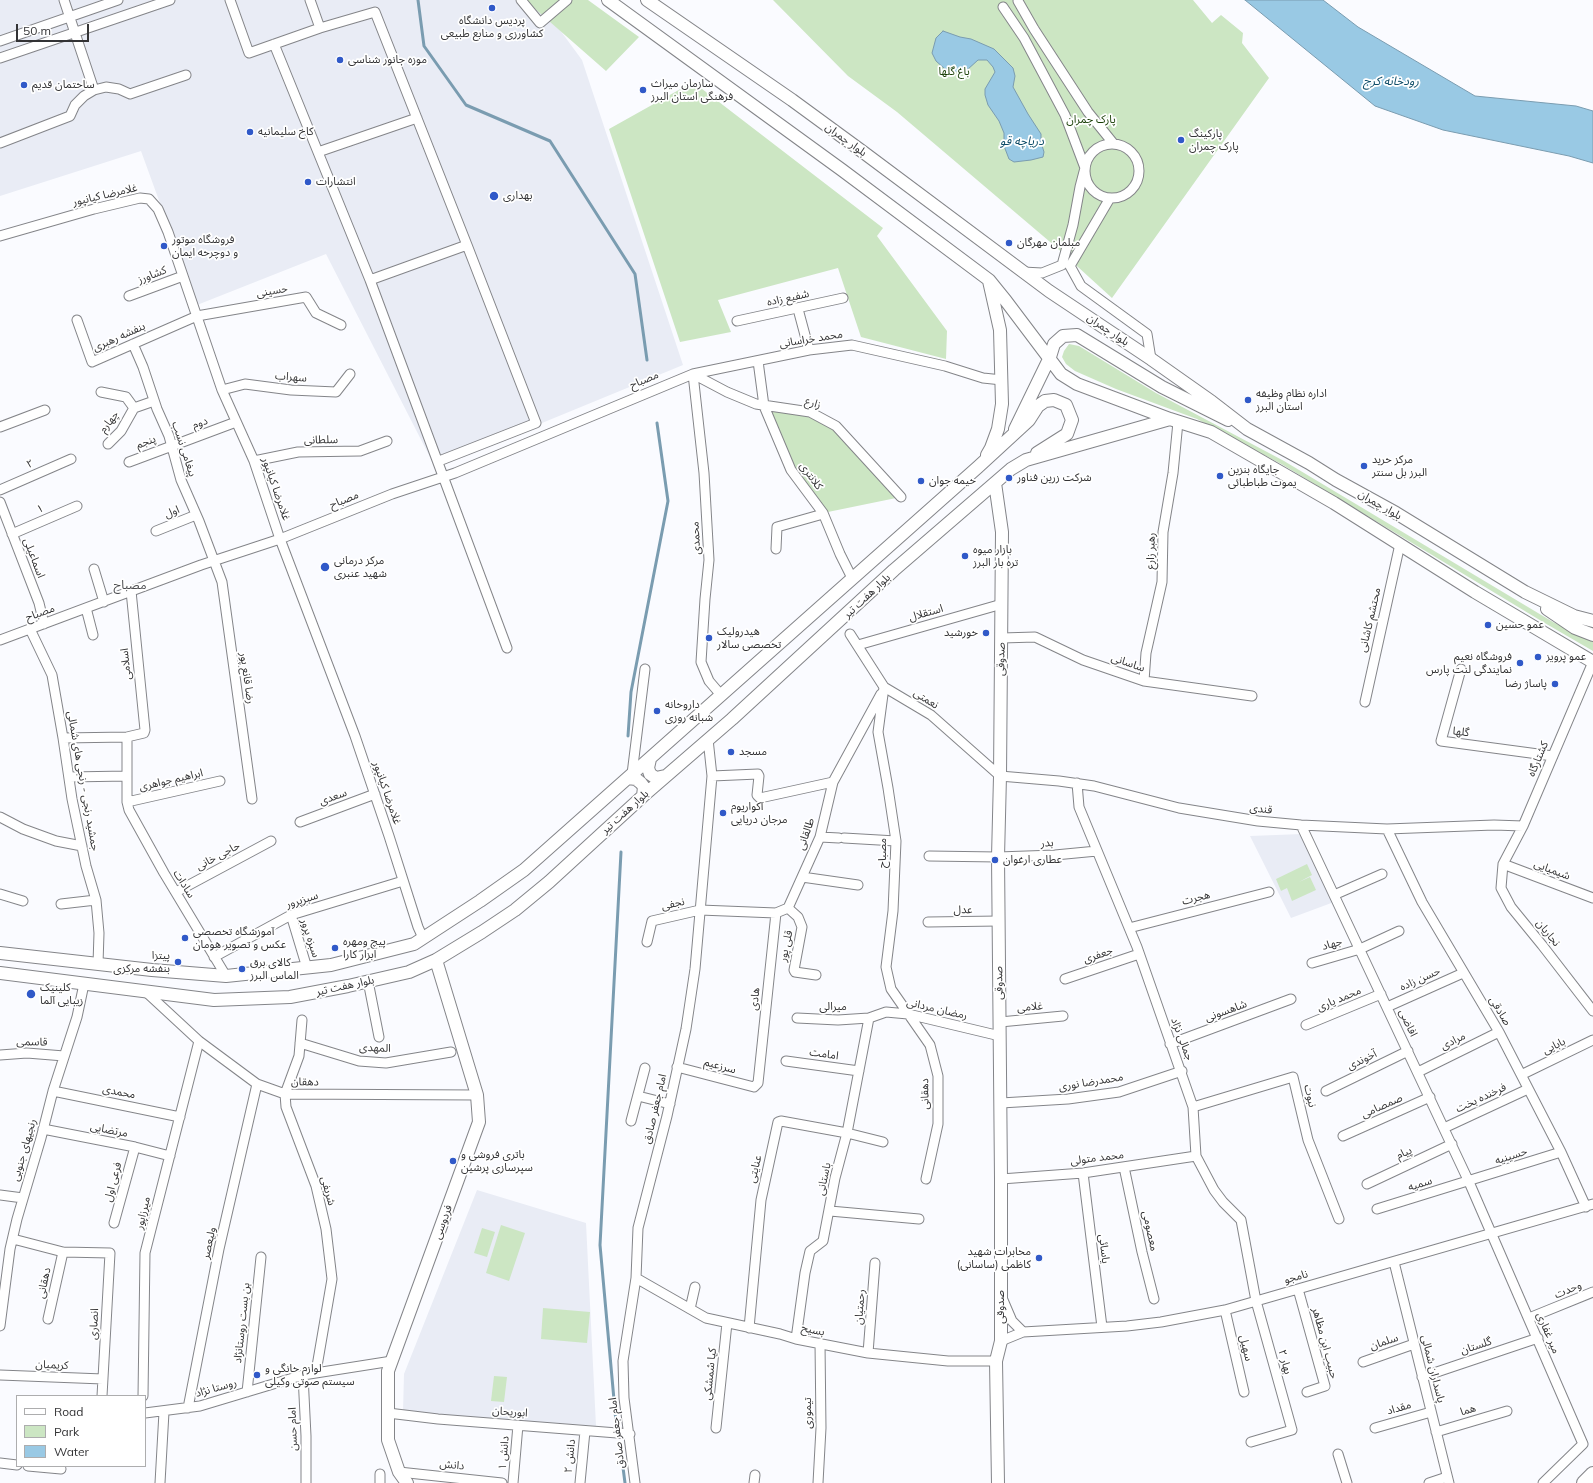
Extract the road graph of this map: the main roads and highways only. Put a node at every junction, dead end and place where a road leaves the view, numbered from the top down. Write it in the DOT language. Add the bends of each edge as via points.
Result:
graph roads {
  1 [pos="608,0"];
  2 [pos="652,2"];
  3 [pos="989,280"];
  4 [pos="1050,357"];
  5 [pos="1174,421"];
  6 [pos="1247,429"];
  7 [pos="1012,436"];
  8 [pos="1026,460"];
  9 [pos="978,467"];
  10 [pos="995,483"];
  11 [pos="1525,592"];
  12 [pos="1593,621"];
  13 [pos="1593,634"];
  14 [pos="1593,662"];
  15 [pos="650,759"];
  16 [pos="630,776"];
  17 [pos="665,776"];
  18 [pos="643,796"];
  19 [pos="0,953"];
  20 [pos="20,956"];
  21 [pos="436,960"];
  22 [pos="0,974"];
  23 [pos="17,976"];
  24 [pos="1593,1473"];
  25 [pos="407,1483"];
  26 [pos="998,1483"];
  27 [pos="1584,1483"];
  1 -- 3 [label="main road"];
  2 -- 6 [label="main road, بلوار چمران" via="857,148 1049,291 1151,359"];
  3 -- 4 [label="main road"];
  3 -- 9 [label="main road, بلوار هفت تیر" via="1000,330 1002,404 998,429 991,448"];
  4 -- 5 [label="main road, بلوار چمران" via="1061,374 1077,384"];
  4 -- 6 [label="main road" via="1054,344 1063,336 1076,335 1162,387"];
  4 -- 7 [label="main road"];
  5 -- 8 [label="main road, بلوار هفت تیر"];
  5 -- 14 [label="main road, بلوار چمران" via="1211,432 1316,492 1475,592"];
  6 -- 11 [label="main road, بلوار چمران" via="1396,513"];
  7 -- 8 [label="main road, بلوار هفت تیر" via="1045,401 1054,400 1066,405 1072,420 1067,434"];
  7 -- 9 [label="main road, بلوار هفت تیر"];
  8 -- 10 [label="main road, بلوار هفت تیر"];
  9 -- 15 [label="main road, بلوار هفت تیر"];
  10 -- 17 [label="main road, بلوار هفت تیر" via="894,570"];
  10 -- 26 [label="main road, صدوقی" via="1002,532 998,857 1001,1179 1001,1341 996,1360"];
  11 -- 12 [label="main road, بلوار چمران" via="1574,616"];
  11 -- 13 [label="main road" via="1575,628"];
  15 -- 16 [label="main road, بلوار هفت تیر"];
  15 -- 17 [label="main road" via="650,774 656,778"];
  16 -- 18 [label="main road" via="644,787"];
  16 -- 20 [label="main road, بلوار هفت تیر" via="524,870 410,945 331,965 226,976"];
  17 -- 18 [label="main road, بلوار هفت تیر"];
  18 -- 21 [label="main road, بلوار هفت تیر" via="515,910"];
  19 -- 20 [label="main road, بلوار هفت تیر"];
  20 -- 23 [label="main road" via="9,964"];
  21 -- 23 [label="main road, بلوار هفت تیر" via="409,972 290,997 214,1000"];
  21 -- 25 [label="main road, فردوسی" via="477,1095 479,1122 388,1371 388,1440 399,1472"];
  22 -- 23 [label="main road, بلوار هفت تیر"];
  24 -- 27 [label="highway"];
}
